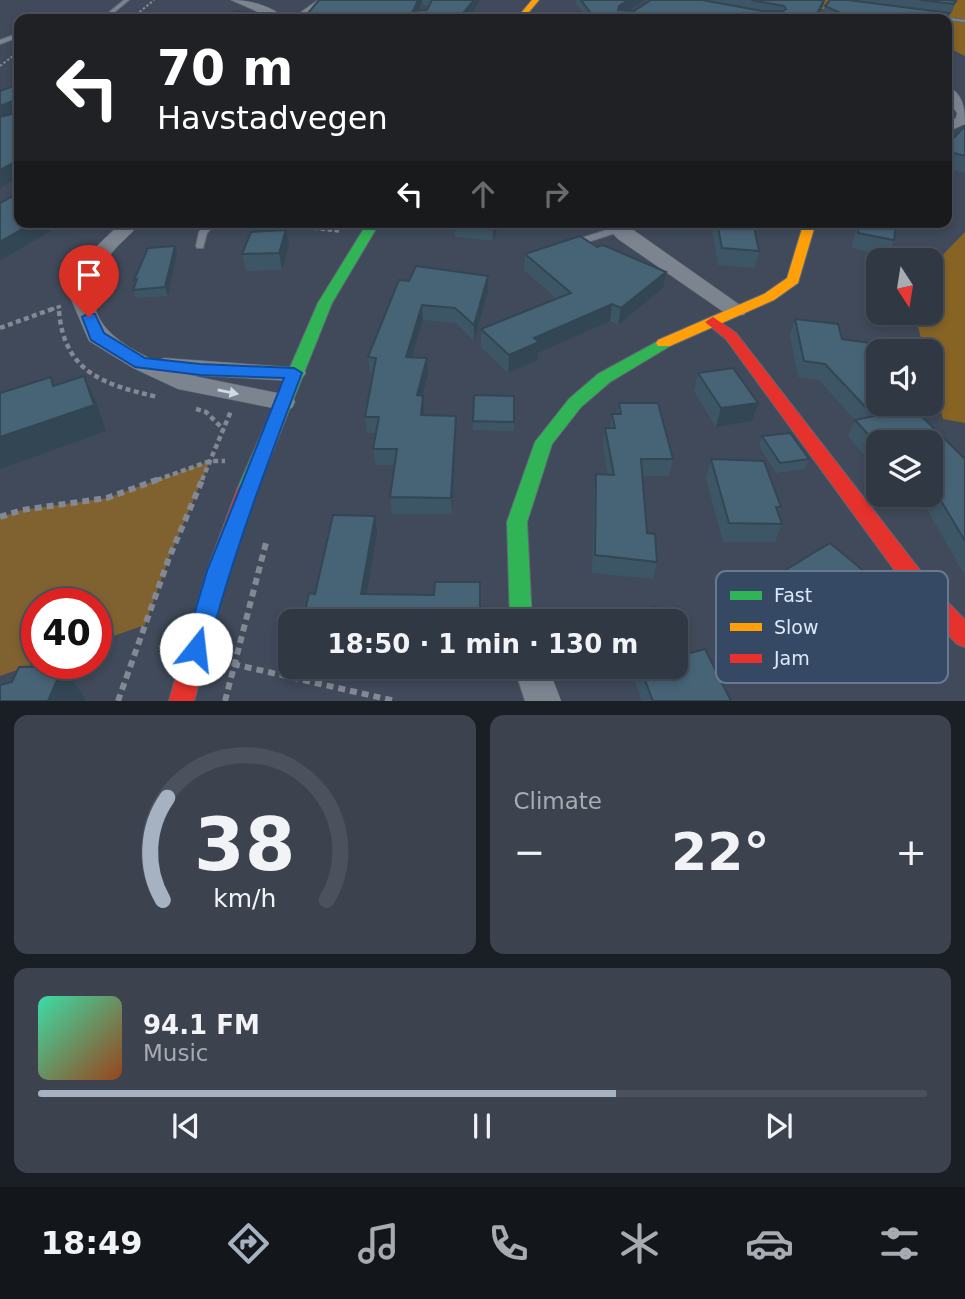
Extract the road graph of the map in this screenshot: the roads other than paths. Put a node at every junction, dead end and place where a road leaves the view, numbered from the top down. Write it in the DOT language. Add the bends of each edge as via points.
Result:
graph roads {
  1 [pos="127,0"];
  2 [pos="324,0"];
  3 [pos="536,0"];
  4 [pos="246,1"];
  5 [pos="109,14"];
  6 [pos="271,14"];
  7 [pos="303,14"];
  8 [pos="523,14"];
  9 [pos="952,97"];
  10 [pos="952,125"];
  11 [pos="126,228"];
  12 [pos="207,228"];
  13 [pos="370,228"];
  14 [pos="610,228"];
  15 [pos="618,228"];
  16 [pos="808,228"];
  17 [pos="200,246"];
  18 [pos="566,246"];
  19 [pos="736,310"];
  20 [pos="713,322"];
  21 [pos="141,363"];
  22 [pos="294,373"];
  23 [pos="283,402"];
  24 [pos="908,571"];
  25 [pos="521,609"];
  26 [pos="948,618"];
  27 [pos="965,636"];
  28 [pos="535,679"];
  29 [pos="181,701"];
  30 [pos="543,701"];
  1 -- 5 [label="lane"];
  2 -- 7 [label="street"];
  3 -- 8 [label="street"];
  4 -- 6 [label="street"];
  9 -- 10 [label="street" via="964,113"];
  11 -- 21 [label="street" via="103,251 86,279 81,299 97,336"];
  12 -- 17 [label="lane"];
  13 -- 22 [label="street" via="325,303"];
  14 -- 18 [label="lane"];
  15 -- 19 [label="street"];
  16 -- 19 [label="street" via="793,280 769,297"];
  19 -- 20 [label="street"];
  20 -- 24 [label="street" via="731,336"];
  20 -- 25 [label="street" via="657,346 604,378 575,402 544,442 517,522"];
  21 -- 22 [label="street"];
  21 -- 23 [label="street, one-way" via="186,383"];
  22 -- 23 [label="street"];
  23 -- 29 [label="street" via="218,571"];
  26 -- 27 [label="street"];
  28 -- 30 [label="street"];
}
